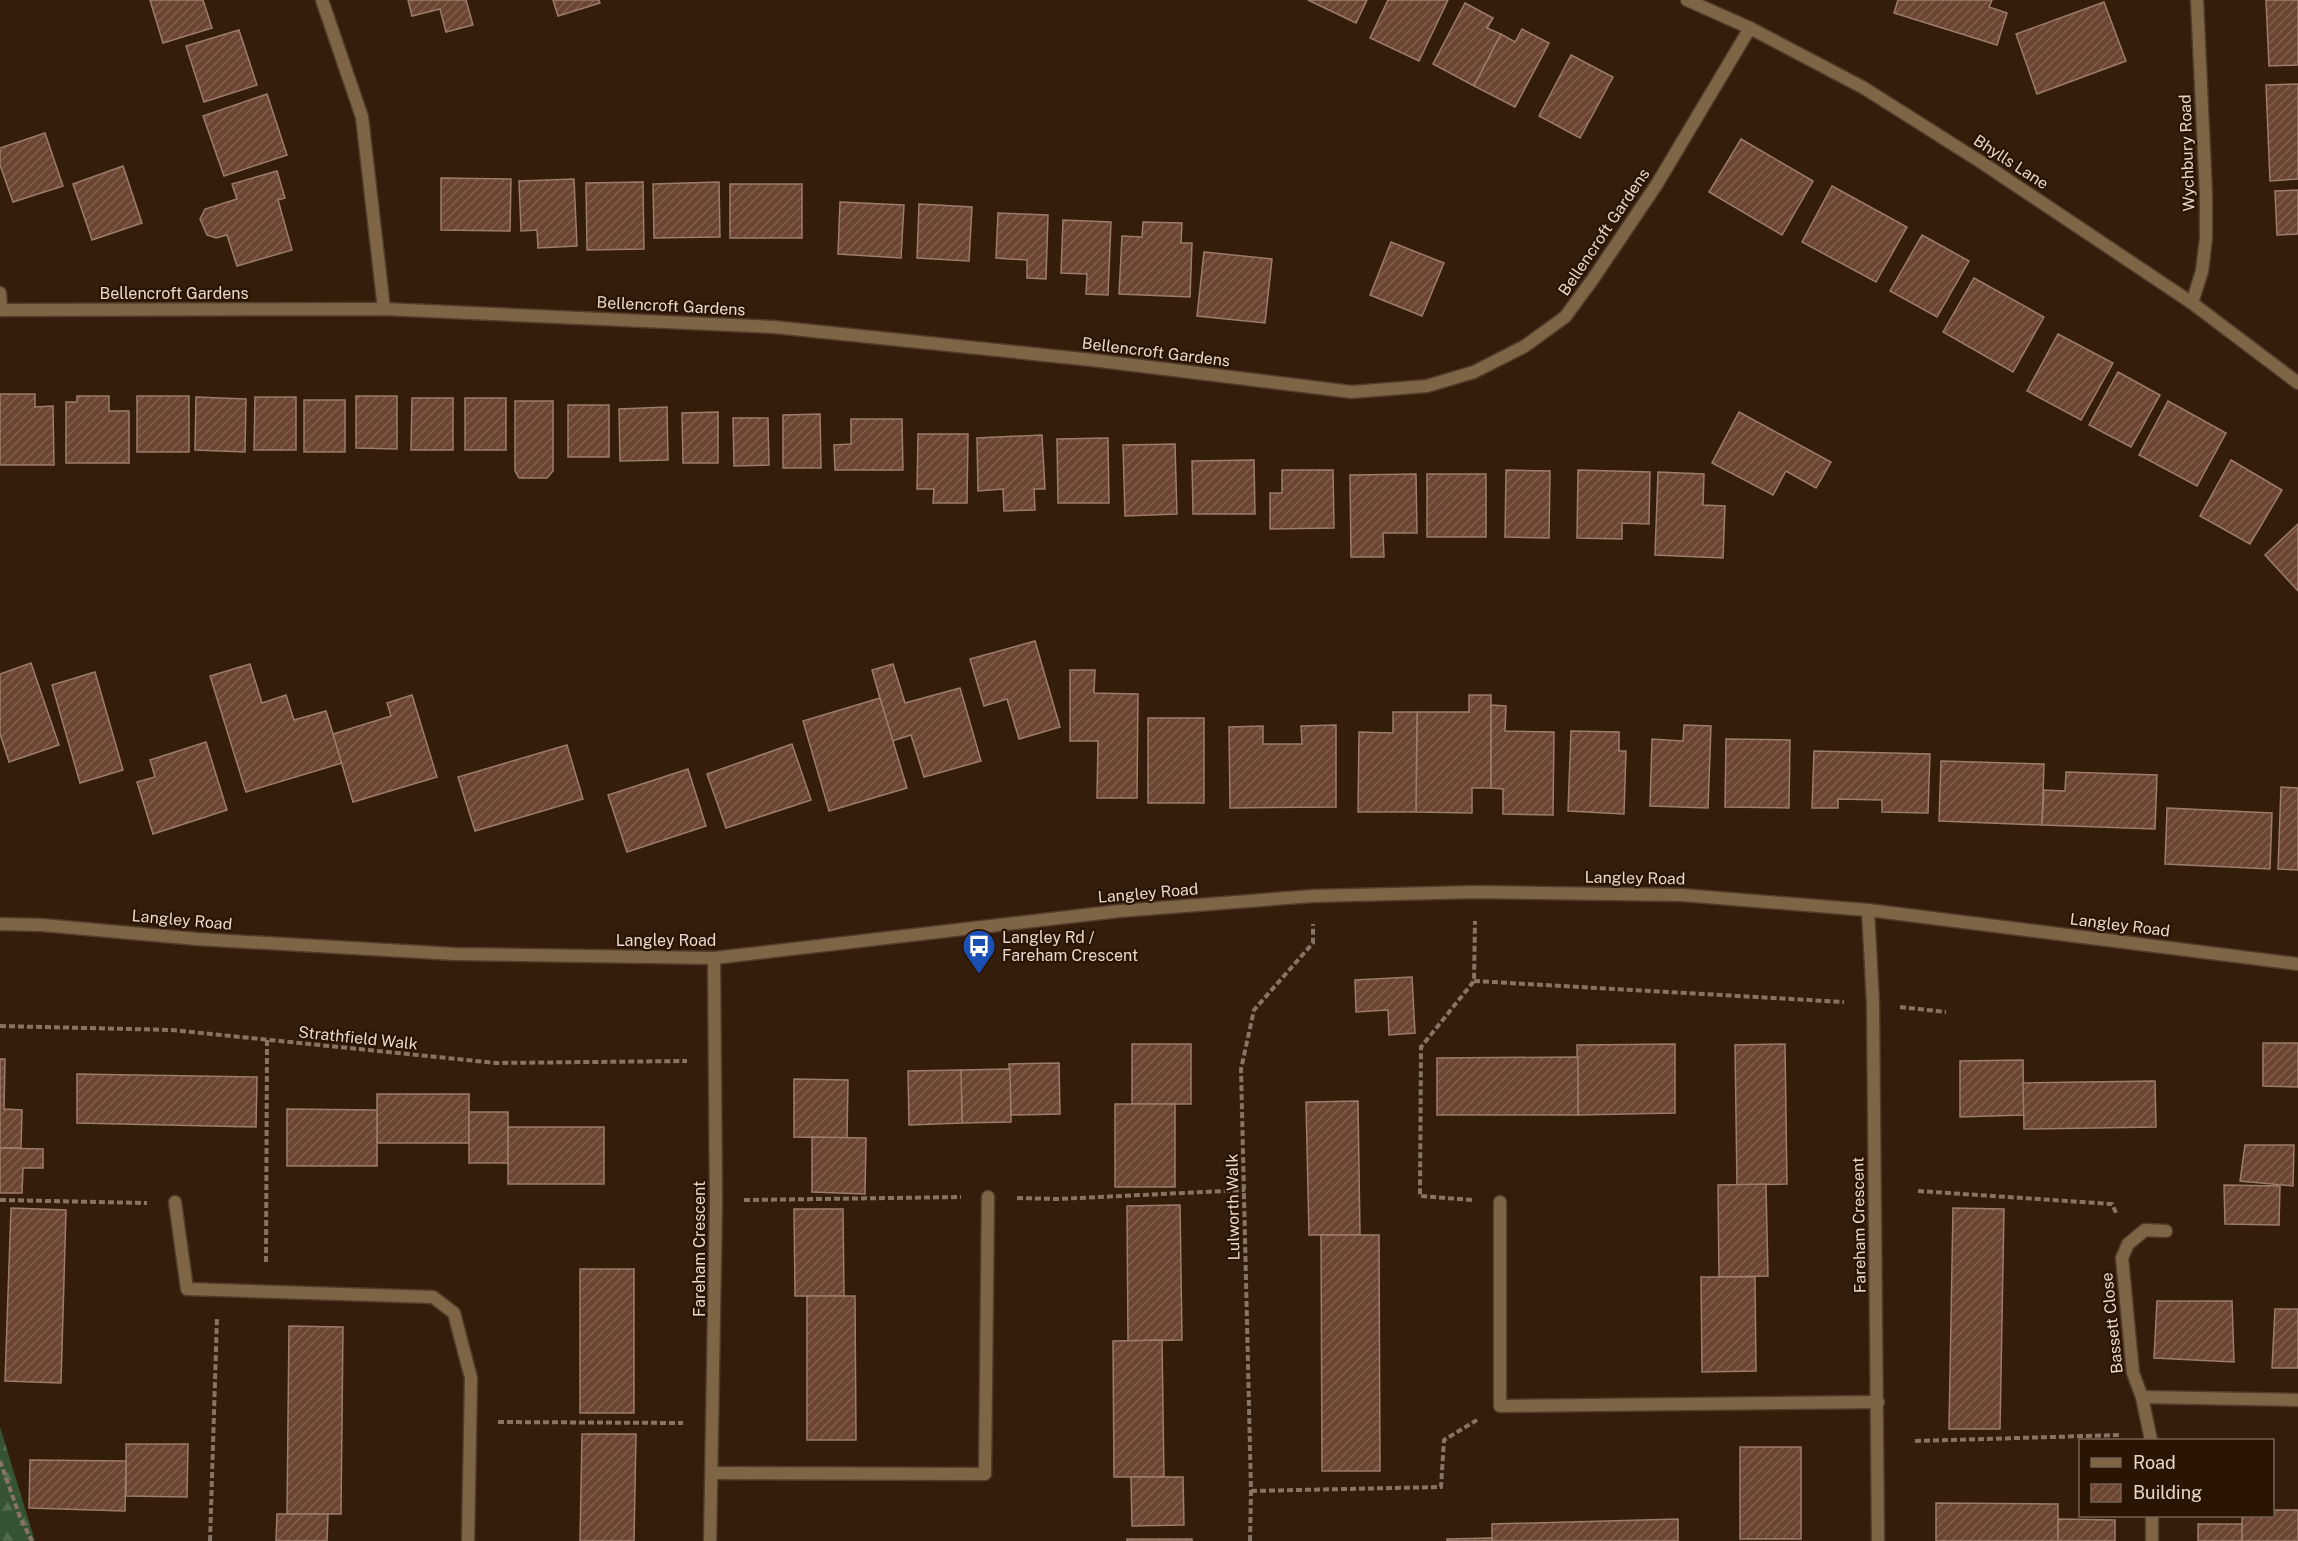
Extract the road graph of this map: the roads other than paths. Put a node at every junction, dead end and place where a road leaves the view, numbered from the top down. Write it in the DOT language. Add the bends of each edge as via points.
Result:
graph roads {
  1 [pos="322,0"];
  2 [pos="1687,0"];
  3 [pos="2197,0"];
  4 [pos="1750,28"];
  5 [pos="0,293"];
  6 [pos="2192,303"];
  7 [pos="384,309"];
  8 [pos="0,310"];
  9 [pos="2298,383"];
  10 [pos="1868,910"];
  11 [pos="0,924"];
  12 [pos="714,958"];
  13 [pos="2298,964"];
  14 [pos="988,1197"];
  15 [pos="175,1202"];
  16 [pos="1500,1202"];
  17 [pos="2166,1231"];
  18 [pos="2142,1397"];
  19 [pos="2298,1400"];
  20 [pos="1878,1402"];
  21 [pos="2150,1437"];
  22 [pos="712,1473"];
  23 [pos="2152,1517"];
  24 [pos="468,1541"];
  25 [pos="710,1541"];
  26 [pos="1878,1541"];
  27 [pos="2152,1541"];
  1 -- 7 [label="street" via="362,117"];
  2 -- 4 [label="street, Bhylls Lane"];
  3 -- 6 [label="street, Wychbury Road" via="2206,238 2202,271"];
  4 -- 6 [label="street, Bhylls Lane" via="1864,88"];
  4 -- 7 [label="street, Bellencroft Gardens" via="1657,184 1565,317 1515,351 1474,372 1427,386 1352,392 774,327"];
  5 -- 8 [label="street, Bellencroft Gardens"];
  6 -- 9 [label="street, Bhylls Lane"];
  7 -- 8 [label="street, Bellencroft Gardens"];
  10 -- 12 [label="street, Langley Road" via="1682,895 1476,892 1313,896 1120,911"];
  10 -- 13 [label="street, Langley Road"];
  10 -- 20 [label="street, Fareham Crescent" via="1873,1004"];
  11 -- 12 [label="street, Langley Road" via="455,954"];
  12 -- 22 [label="street, Fareham Crescent"];
  14 -- 22 [label="street" via="985,1474"];
  15 -- 24 [label="street" via="187,1288 433,1297 454,1313 471,1378"];
  16 -- 20 [label="street" via="1500,1406"];
  17 -- 18 [label="street, Bassett Close" via="2145,1230 2128,1244 2122,1258 2133,1373"];
  18 -- 19 [label="street"];
  18 -- 21 [label="street, Bassett Close"];
  20 -- 26 [label="street, Fareham Crescent"];
  22 -- 25 [label="street, Fareham Crescent"];
  23 -- 27 [label="street"];
}
